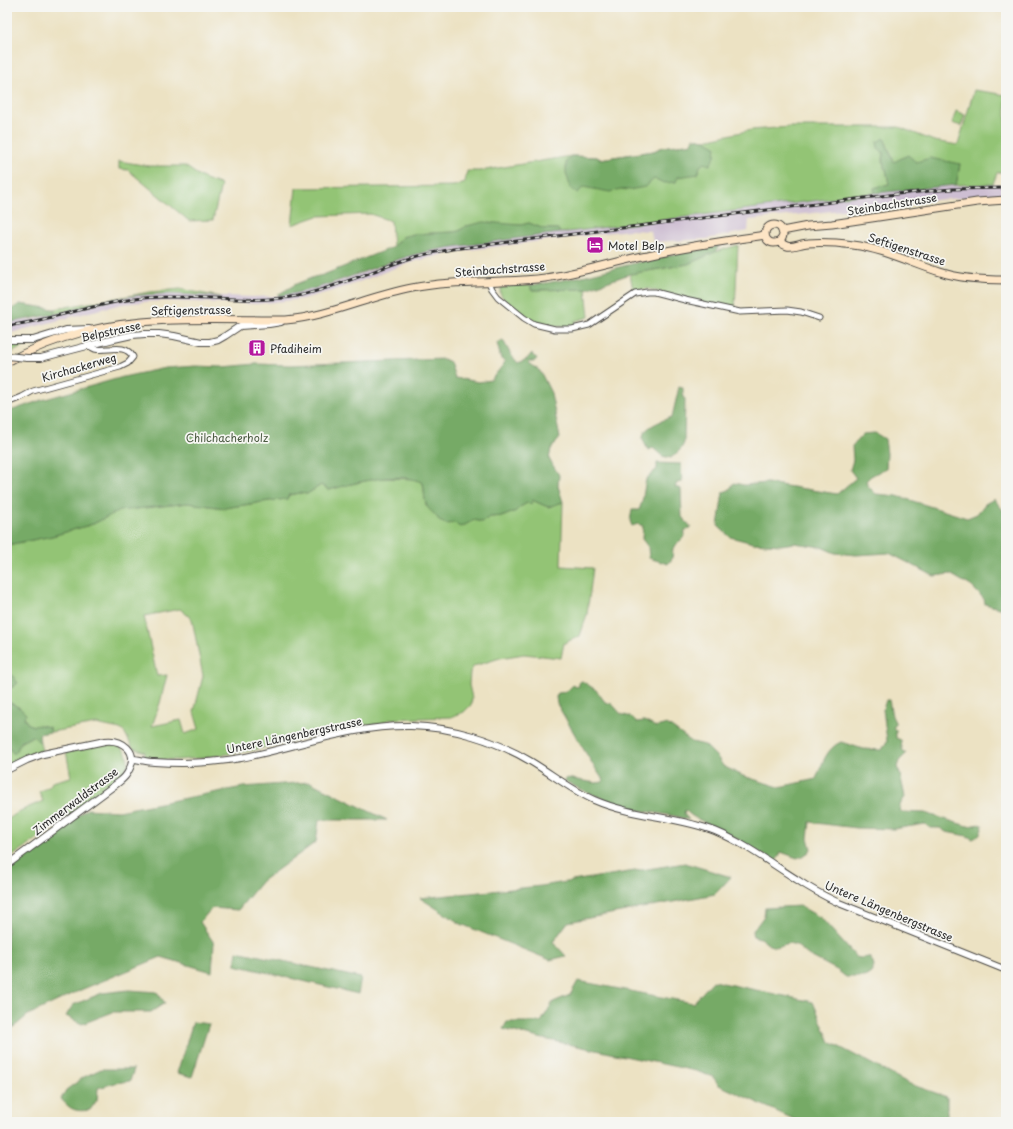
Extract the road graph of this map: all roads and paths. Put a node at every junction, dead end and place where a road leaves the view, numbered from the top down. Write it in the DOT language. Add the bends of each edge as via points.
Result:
graph roads {
  1 [pos="1006,200"];
  2 [pos="782,231"];
  3 [pos="765,235"];
  4 [pos="779,242"];
  5 [pos="1006,280"];
  6 [pos="489,282"];
  7 [pos="819,318"];
  8 [pos="286,320"];
  9 [pos="96,329"];
  10 [pos="7,340"];
  11 [pos="89,346"];
  12 [pos="7,356"];
  13 [pos="7,362"];
  14 [pos="7,403"];
  15 [pos="132,759"];
  16 [pos="7,770"];
  17 [pos="7,865"];
  18 [pos="1006,970"];
  1 -- 2 [label="main road, Steinbachstrasse"];
  2 -- 3 [label="main road, Steinbachstrasse" via="779,227 770,226 766,229"];
  2 -- 4 [label="main road"];
  3 -- 4 [label="main road" via="768,242"];
  3 -- 6 [label="main road, Steinbachstrasse" via="676,249 546,278"];
  4 -- 5 [label="main road, Seftigenstrasse" via="786,246 817,242 854,245 880,250 953,276"];
  6 -- 7 [label="street" via="498,297 524,318 541,327 555,329 589,325 635,294 647,292 740,312 787,310"];
  6 -- 8 [label="main road, Steinbachstrasse" via="412,288 319,314"];
  8 -- 9 [label="main road, Seftigenstrasse" via="185,320"];
  8 -- 11 [label="street, Belpstrasse" via="240,326 210,342 145,334"];
  9 -- 10 [label="street, Belpstrasse" via="66,330 33,340"];
  9 -- 13 [label="main road, Seftigenstrasse" via="57,340"];
  11 -- 12 [label="street, Belpstrasse, bridge" via="41,358"];
  11 -- 14 [label="street, Kirchackerweg" via="96,349 122,348 133,357 120,368 33,391"];
  15 -- 16 [label="street" via="124,744 105,741 43,754"];
  15 -- 17 [label="street, Zimmerwaldstrasse" via="130,770 119,782"];
  15 -- 18 [label="street, Untere Längenbergstrasse" via="166,763 216,761 245,757 333,735 386,727 413,726 463,734 498,745 541,768 576,791 602,803 631,812 692,823 721,834 839,903"];
}
